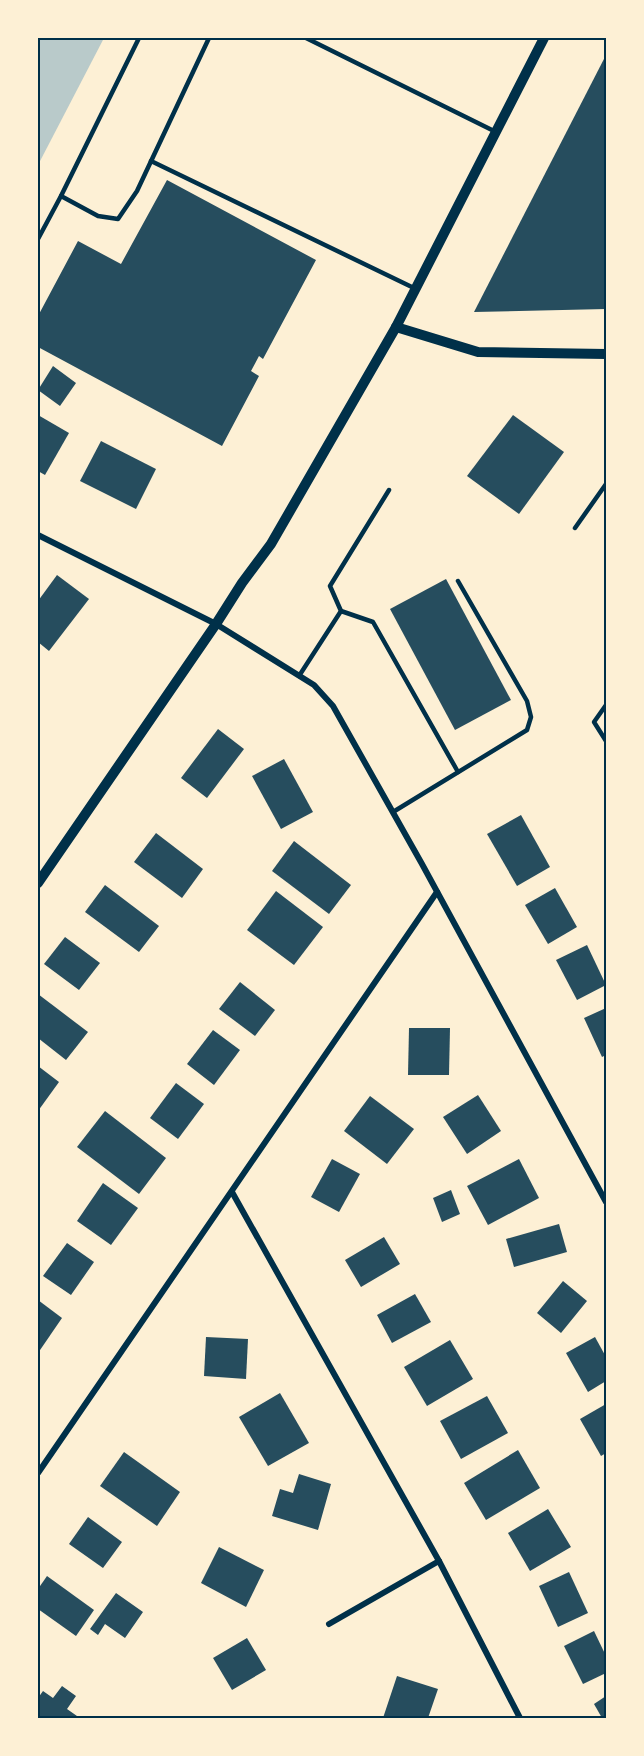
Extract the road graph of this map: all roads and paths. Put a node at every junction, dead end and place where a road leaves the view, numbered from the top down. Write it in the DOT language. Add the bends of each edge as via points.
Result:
graph roads {
  1 [pos="139,38"];
  2 [pos="209,38"];
  3 [pos="306,38"];
  4 [pos="544,38"];
  5 [pos="496,133"];
  6 [pos="151,160"];
  7 [pos="62,196"];
  8 [pos="38,239"];
  9 [pos="417,289"];
  10 [pos="396,327"];
  11 [pos="606,354"];
  12 [pos="606,484"];
  13 [pos="389,490"];
  14 [pos="575,528"];
  15 [pos="38,535"];
  16 [pos="458,580"];
  17 [pos="341,611"];
  18 [pos="216,624"];
  19 [pos="299,676"];
  20 [pos="606,705"];
  21 [pos="606,741"];
  22 [pos="458,772"];
  23 [pos="393,812"];
  24 [pos="38,883"];
  25 [pos="437,892"];
  26 [pos="232,1192"];
  27 [pos="606,1202"];
  28 [pos="38,1473"];
  29 [pos="439,1561"];
  30 [pos="329,1624"];
  31 [pos="520,1719"];
  1 -- 7 [label="lane"];
  2 -- 6 [label="lane"];
  3 -- 5 [label="lane"];
  4 -- 5 [label="street"];
  5 -- 9 [label="street"];
  6 -- 7 [label="lane" via="118,219 98,216"];
  6 -- 9 [label="lane"];
  7 -- 8 [label="lane"];
  9 -- 10 [label="street"];
  10 -- 11 [label="street" via="478,352"];
  10 -- 18 [label="street" via="271,544"];
  12 -- 14 [label="lane"];
  13 -- 17 [label="lane" via="330,586"];
  15 -- 18 [label="street"];
  16 -- 22 [label="lane" via="527,701 531,717 527,730"];
  17 -- 19 [label="lane"];
  17 -- 22 [label="lane" via="373,622"];
  18 -- 19 [label="street"];
  18 -- 24 [label="street"];
  19 -- 23 [label="street" via="314,685 333,706"];
  20 -- 21 [label="lane" via="594,722"];
  22 -- 23 [label="lane"];
  23 -- 25 [label="street"];
  25 -- 26 [label="street"];
  25 -- 27 [label="street"];
  26 -- 28 [label="street"];
  26 -- 29 [label="street"];
  29 -- 30 [label="street"];
  29 -- 31 [label="street"];
}
